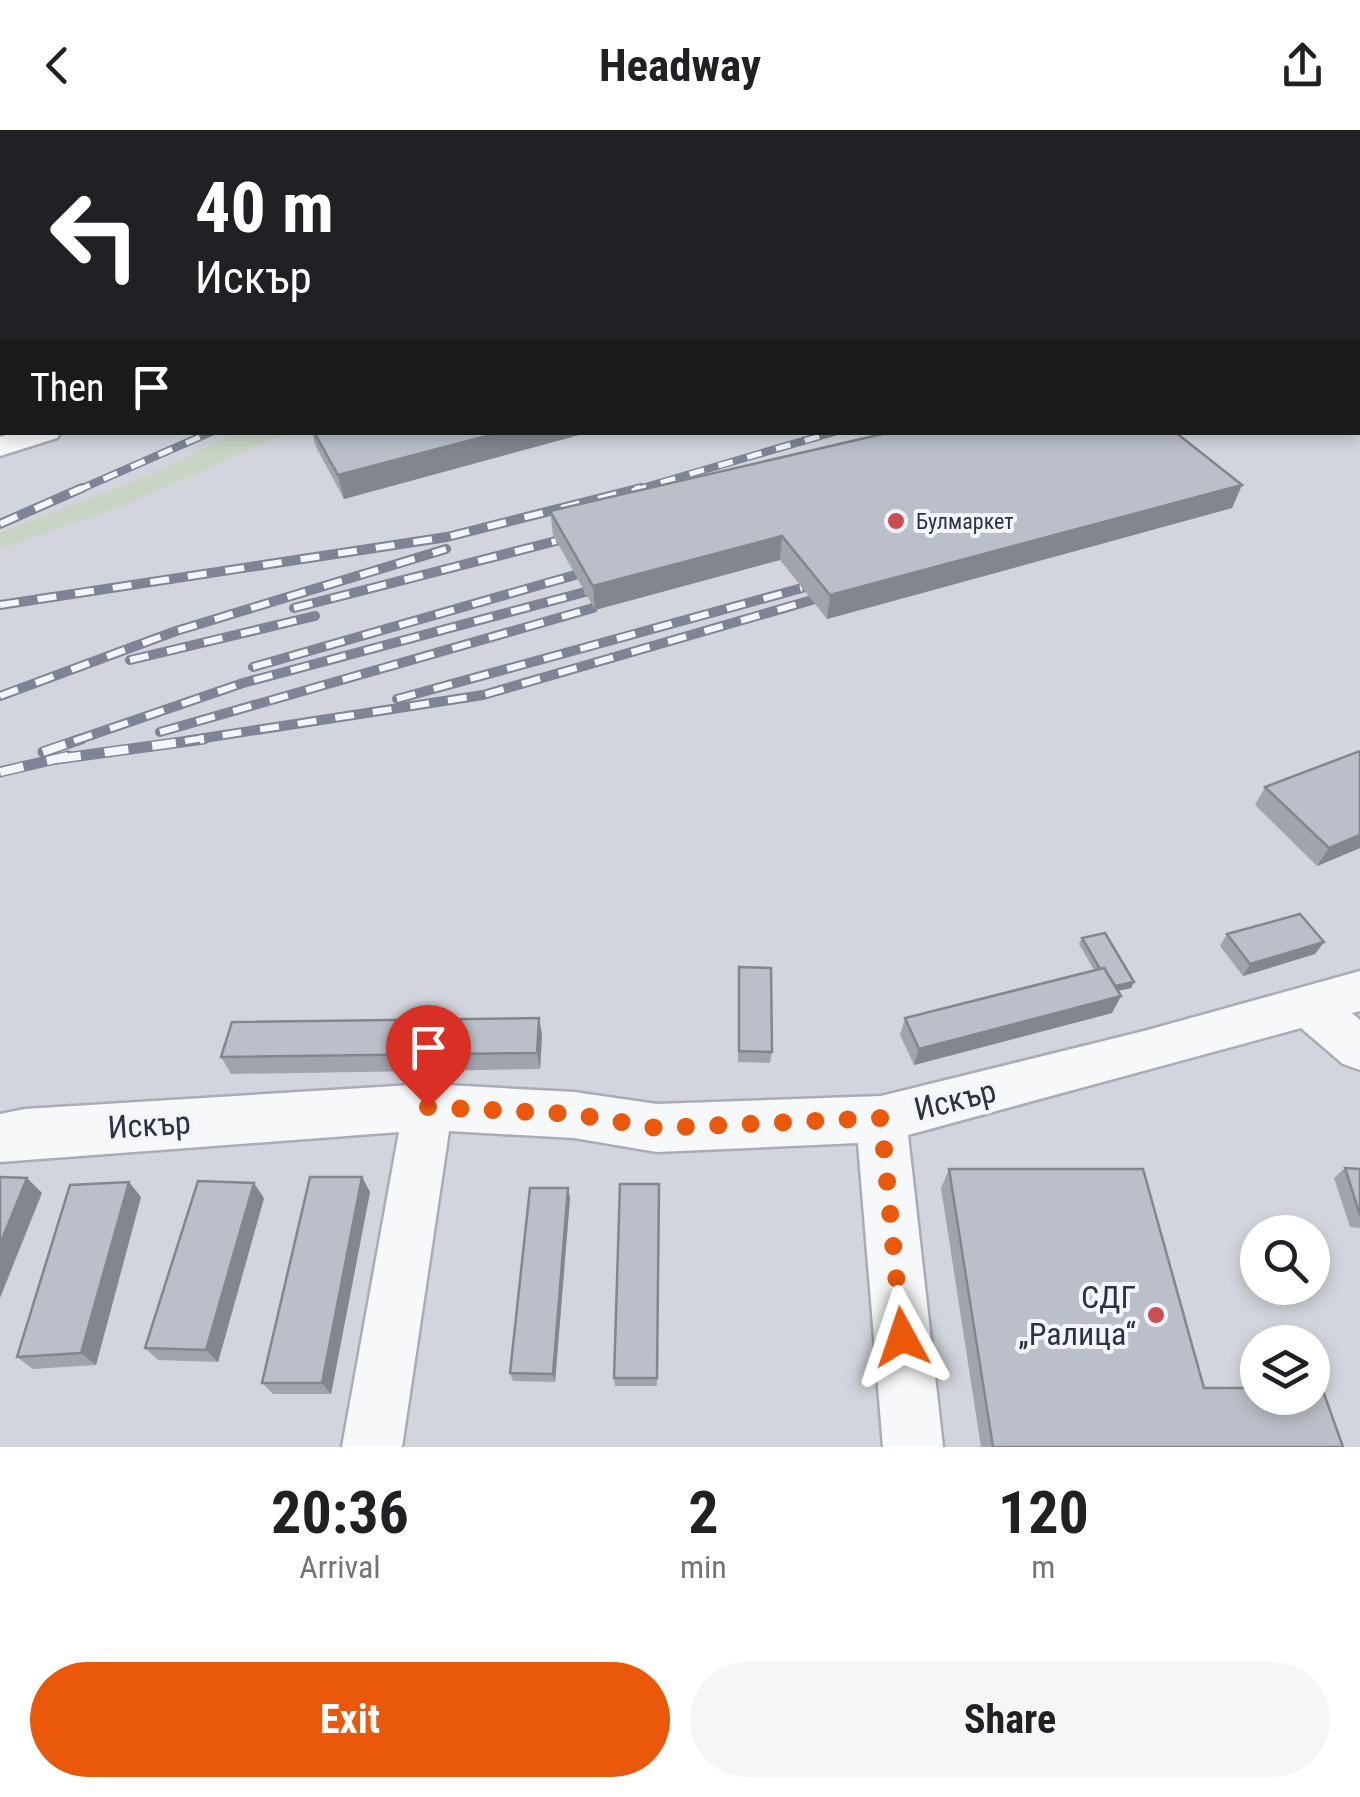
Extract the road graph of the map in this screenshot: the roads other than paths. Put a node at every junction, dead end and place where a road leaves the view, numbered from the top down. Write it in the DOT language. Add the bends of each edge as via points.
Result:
graph roads {
  1 [pos="38,435"];
  2 [pos="0,447"];
  3 [pos="1360,991"];
  4 [pos="1309,1006"];
  5 [pos="1360,1049"];
  6 [pos="428,1107"];
  7 [pos="881,1118"];
  8 [pos="0,1138"];
  9 [pos="372,1447"];
  10 [pos="904,1447"];
  11 [pos="913,1447"];
  1 -- 2 [label="street"];
  3 -- 4 [label="street, Искър"];
  4 -- 5 [label="street"];
  4 -- 7 [label="street, Искър"];
  6 -- 7 [label="street, Искър" via="574,1114 657,1128"];
  6 -- 8 [label="street, Искър"];
  6 -- 9 [label="street"];
  7 -- 11 [label="street"];
  10 -- 11 [label="street"];
}
